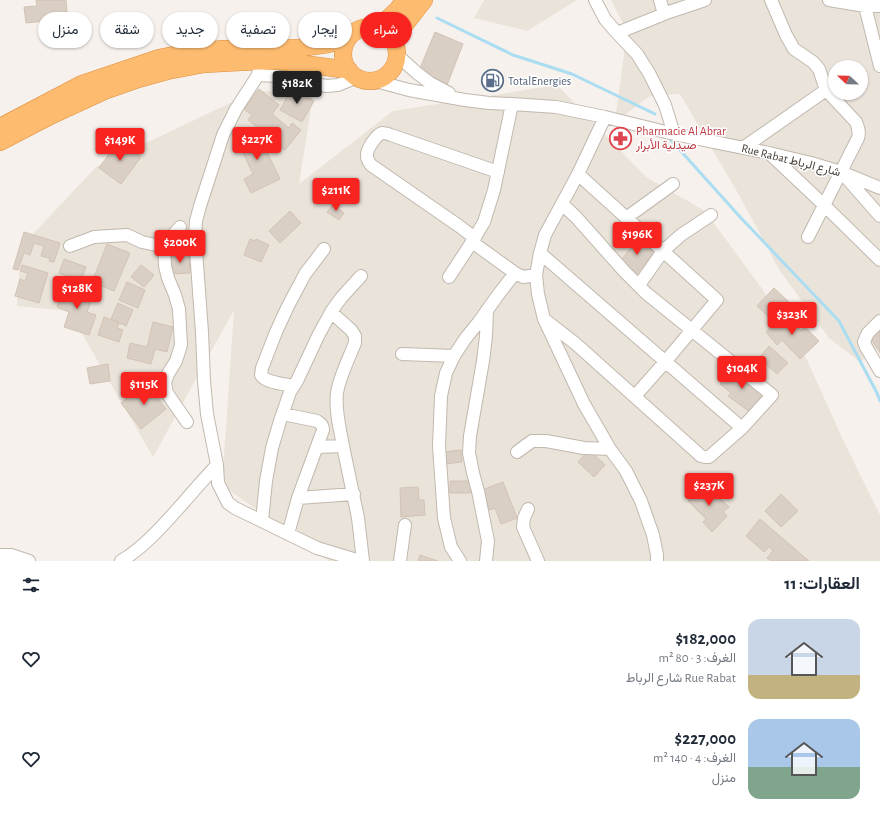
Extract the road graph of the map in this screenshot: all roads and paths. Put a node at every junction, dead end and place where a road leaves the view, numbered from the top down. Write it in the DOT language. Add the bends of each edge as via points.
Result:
graph roads {
  1 [pos="405,0"];
  2 [pos="424,0"];
  3 [pos="595,0"];
  4 [pos="660,0"];
  5 [pos="705,0"];
  6 [pos="771,0"];
  7 [pos="829,0"];
  8 [pos="865,3"];
  9 [pos="880,6"];
  10 [pos="395,12"];
  11 [pos="664,14"];
  12 [pos="412,19"];
  13 [pos="617,32"];
  14 [pos="299,48"];
  15 [pos="344,48"];
  16 [pos="395,48"];
  17 [pos="396,48"];
  18 [pos="880,66"];
  19 [pos="259,68"];
  20 [pos="359,76"];
  21 [pos="826,90"];
  22 [pos="465,100"];
  23 [pos="512,104"];
  24 [pos="605,117"];
  25 [pos="0,127"];
  26 [pos="674,134"];
  27 [pos="0,142"];
  28 [pos="743,148"];
  29 [pos="769,153"];
  30 [pos="498,172"];
  31 [pos="841,172"];
  32 [pos="578,174"];
  33 [pos="673,184"];
  34 [pos="880,187"];
  35 [pos="562,204"];
  36 [pos="824,205"];
  37 [pos="711,214"];
  38 [pos="880,216"];
  39 [pos="626,218"];
  40 [pos="180,228"];
  41 [pos="808,236"];
  42 [pos="474,240"];
  43 [pos="164,245"];
  44 [pos="70,246"];
  45 [pos="324,249"];
  46 [pos="663,251"];
  47 [pos="540,252"];
  48 [pos="880,260"];
  49 [pos="515,273"];
  50 [pos="536,275"];
  51 [pos="361,276"];
  52 [pos="449,277"];
  53 [pos="639,285"];
  54 [pos="487,310"];
  55 [pos="331,312"];
  56 [pos="544,319"];
  57 [pos="880,321"];
  58 [pos="692,330"];
  59 [pos="402,354"];
  60 [pos="454,356"];
  61 [pos="665,362"];
  62 [pos="880,371"];
  63 [pos="294,386"];
  64 [pos="635,396"];
  65 [pos="282,414"];
  66 [pos="186,422"];
  67 [pos="742,428"];
  68 [pos="343,446"];
  69 [pos="316,447"];
  70 [pos="610,449"];
  71 [pos="517,452"];
  72 [pos="217,465"];
  73 [pos="354,494"];
  74 [pos="298,498"];
  75 [pos="528,509"];
  76 [pos="262,521"];
  77 [pos="405,524"];
  78 [pos="288,534"];
  79 [pos="0,555"];
  80 [pos="21,560"];
  81 [pos="121,561"];
  82 [pos="362,561"];
  83 [pos="400,561"];
  84 [pos="460,561"];
  85 [pos="486,561"];
  86 [pos="538,561"];
  87 [pos="657,561"];
  1 -- 10 [label="highway"];
  2 -- 12 [label="highway"];
  3 -- 13 [label="street" via="605,19"];
  4 -- 11 [label="street"];
  5 -- 11 [label="street"];
  6 -- 21 [label="street" via="791,44 819,68"];
  7 -- 8 [label="street"];
  8 -- 9 [label="street"];
  8 -- 18 [label="street"];
  11 -- 13 [label="street"];
  13 -- 26 [label="street" via="637,54 649,73 665,104"];
  14 -- 25 [label="highway" via="224,49 159,58 82,84"];
  15 -- 20 [label="highway" via="344,60"];
  16 -- 20 [label="highway" via="395,64 390,72 382,78"];
  17 -- 22 [label="street, Rue Rabat شارع الرباط" via="417,73 430,83"];
  19 -- 20 [label="highway" via="279,61"];
  19 -- 27 [label="highway" via="204,64 138,79 52,115"];
  19 -- 72 [label="street" via="224,135 196,221 204,381 207,414"];
  20 -- 22 [label="street, Rue Rabat شارع الرباط" via="409,90"];
  21 -- 28 [label="street"];
  21 -- 31 [label="street" via="859,128 858,138"];
  22 -- 23 [label="street, Rue Rabat شارع الرباط"];
  23 -- 24 [label="street, Rue Rabat شارع الرباط" via="556,107"];
  23 -- 30 [label="street"];
  24 -- 26 [label="street, Rue Rabat شارع الرباط"];
  24 -- 32 [label="street"];
  26 -- 28 [label="street, Rue Rabat شارع الرباط"];
  28 -- 29 [label="street, Rue Rabat شارع الرباط"];
  29 -- 31 [label="street, Rue Rabat شارع الرباط"];
  29 -- 36 [label="street"];
  30 -- 42 [label="street" via="484,222"];
  30 -- 42 [label="street" via="381,133 366,155 371,164 459,226"];
  31 -- 34 [label="street, Rue Rabat شارع الرباط"];
  31 -- 36 [label="street"];
  31 -- 38 [label="street"];
  32 -- 35 [label="street"];
  32 -- 39 [label="street"];
  33 -- 39 [label="street"];
  35 -- 47 [label="street" via="545,235"];
  35 -- 53 [label="street"];
  36 -- 41 [label="street"];
  36 -- 48 [label="street"];
  37 -- 46 [label="street"];
  39 -- 46 [label="street"];
  40 -- 43 [label="street"];
  42 -- 49 [label="street"];
  42 -- 52 [label="street"];
  43 -- 44 [label="street" via="142,242 127,235 94,237"];
  43 -- 66 [label="street" via="165,266 179,309 181,345 165,383 168,393"];
  45 -- 63 [label="street" via="305,274 288,306 262,368 263,379"];
  46 -- 53 [label="street"];
  46 -- 58 [label="street" via="717,300"];
  47 -- 50 [label="street"];
  47 -- 61 [label="street"];
  49 -- 50 [label="street" via="522,276"];
  49 -- 54 [label="street"];
  50 -- 56 [label="street"];
  51 -- 55 [label="street"];
  53 -- 58 [label="street"];
  54 -- 60 [label="street"];
  54 -- 85 [label="street" via="483,361 469,453 488,541"];
  55 -- 63 [label="street"];
  55 -- 68 [label="street" via="351,330 355,344 337,394"];
  56 -- 64 [label="street"];
  56 -- 70 [label="street" via="584,404"];
  57 -- 62 [label="street" via="868,333 864,342"];
  58 -- 61 [label="street"];
  58 -- 67 [label="street" via="772,395"];
  59 -- 60 [label="street"];
  60 -- 84 [label="street" via="446,373 441,396 439,446 444,518 451,547"];
  61 -- 64 [label="street"];
  61 -- 67 [label="street"];
  63 -- 65 [label="street"];
  64 -- 67 [label="street" via="705,458"];
  65 -- 69 [label="street" via="322,424 323,430"];
  65 -- 76 [label="street" via="272,448"];
  68 -- 69 [label="street"];
  68 -- 73 [label="street"];
  69 -- 74 [label="street"];
  70 -- 71 [label="street" via="532,441"];
  70 -- 87 [label="street" via="626,471 641,501 653,535"];
  72 -- 76 [label="street" via="218,483 228,503"];
  72 -- 81 [label="street" via="166,523 135,553"];
  73 -- 74 [label="street"];
  73 -- 82 [label="street"];
  74 -- 78 [label="street"];
  75 -- 86 [label="street" via="523,527"];
  76 -- 78 [label="street"];
  77 -- 83 [label="street"];
  78 -- 82 [label="street" via="317,548"];
  79 -- 80 [label="street" via="11,555"];
}
